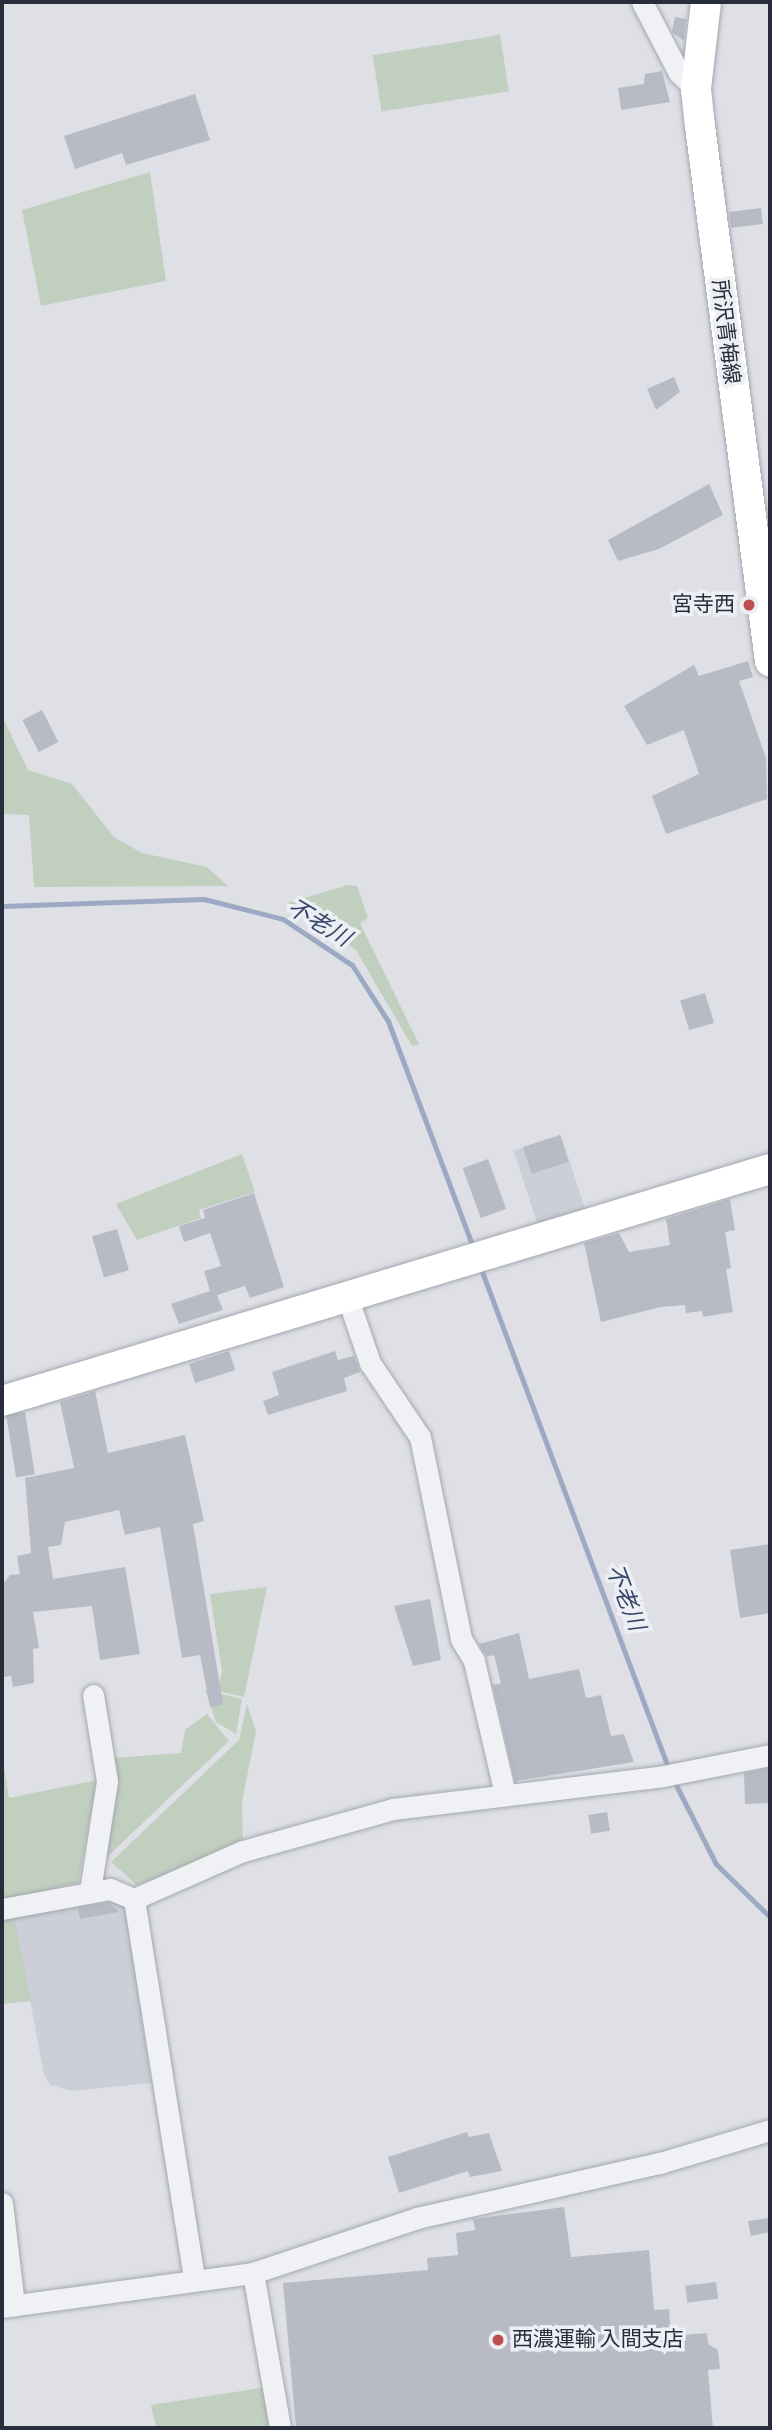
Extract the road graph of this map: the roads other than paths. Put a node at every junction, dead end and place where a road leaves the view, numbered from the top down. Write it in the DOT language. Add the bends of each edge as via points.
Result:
graph roads {
  1 [pos="642,2"];
  2 [pos="706,2"];
  3 [pos="696,89"];
  4 [pos="761,539"];
  5 [pos="770,662"];
  6 [pos="770,1169"];
  7 [pos="348,1299"];
  8 [pos="2,1401"];
  9 [pos="93,1695"];
  10 [pos="770,1755"];
  11 [pos="505,1794"];
  12 [pos="90,1891"];
  13 [pos="134,1899"];
  14 [pos="2,1909"];
  15 [pos="770,2130"];
  16 [pos="2,2203"];
  17 [pos="253,2273"];
  18 [pos="194,2279"];
  19 [pos="8,2306"];
  20 [pos="281,2428"];
  1 -- 3 [label="street" via="679,73"];
  2 -- 3 [label="street, 所沢青梅線"];
  3 -- 4 [label="street, 所沢青梅線"];
  4 -- 5 [label="street, 所沢青梅線"];
  6 -- 7 [label="street" via="475,1256"];
  7 -- 8 [label="street"];
  7 -- 11 [label="street" via="370,1363 419,1437 461,1639 474,1661"];
  9 -- 12 [label="street" via="107,1782"];
  10 -- 11 [label="street" via="668,1775"];
  11 -- 13 [label="street" via="393,1809 245,1851"];
  12 -- 13 [label="street" via="110,1889"];
  12 -- 14 [label="street"];
  13 -- 18 [label="street"];
  15 -- 17 [label="street" via="660,2163 417,2218"];
  16 -- 19 [label="street"];
  17 -- 18 [label="street"];
  17 -- 20 [label="street"];
  18 -- 19 [label="street"];
}
